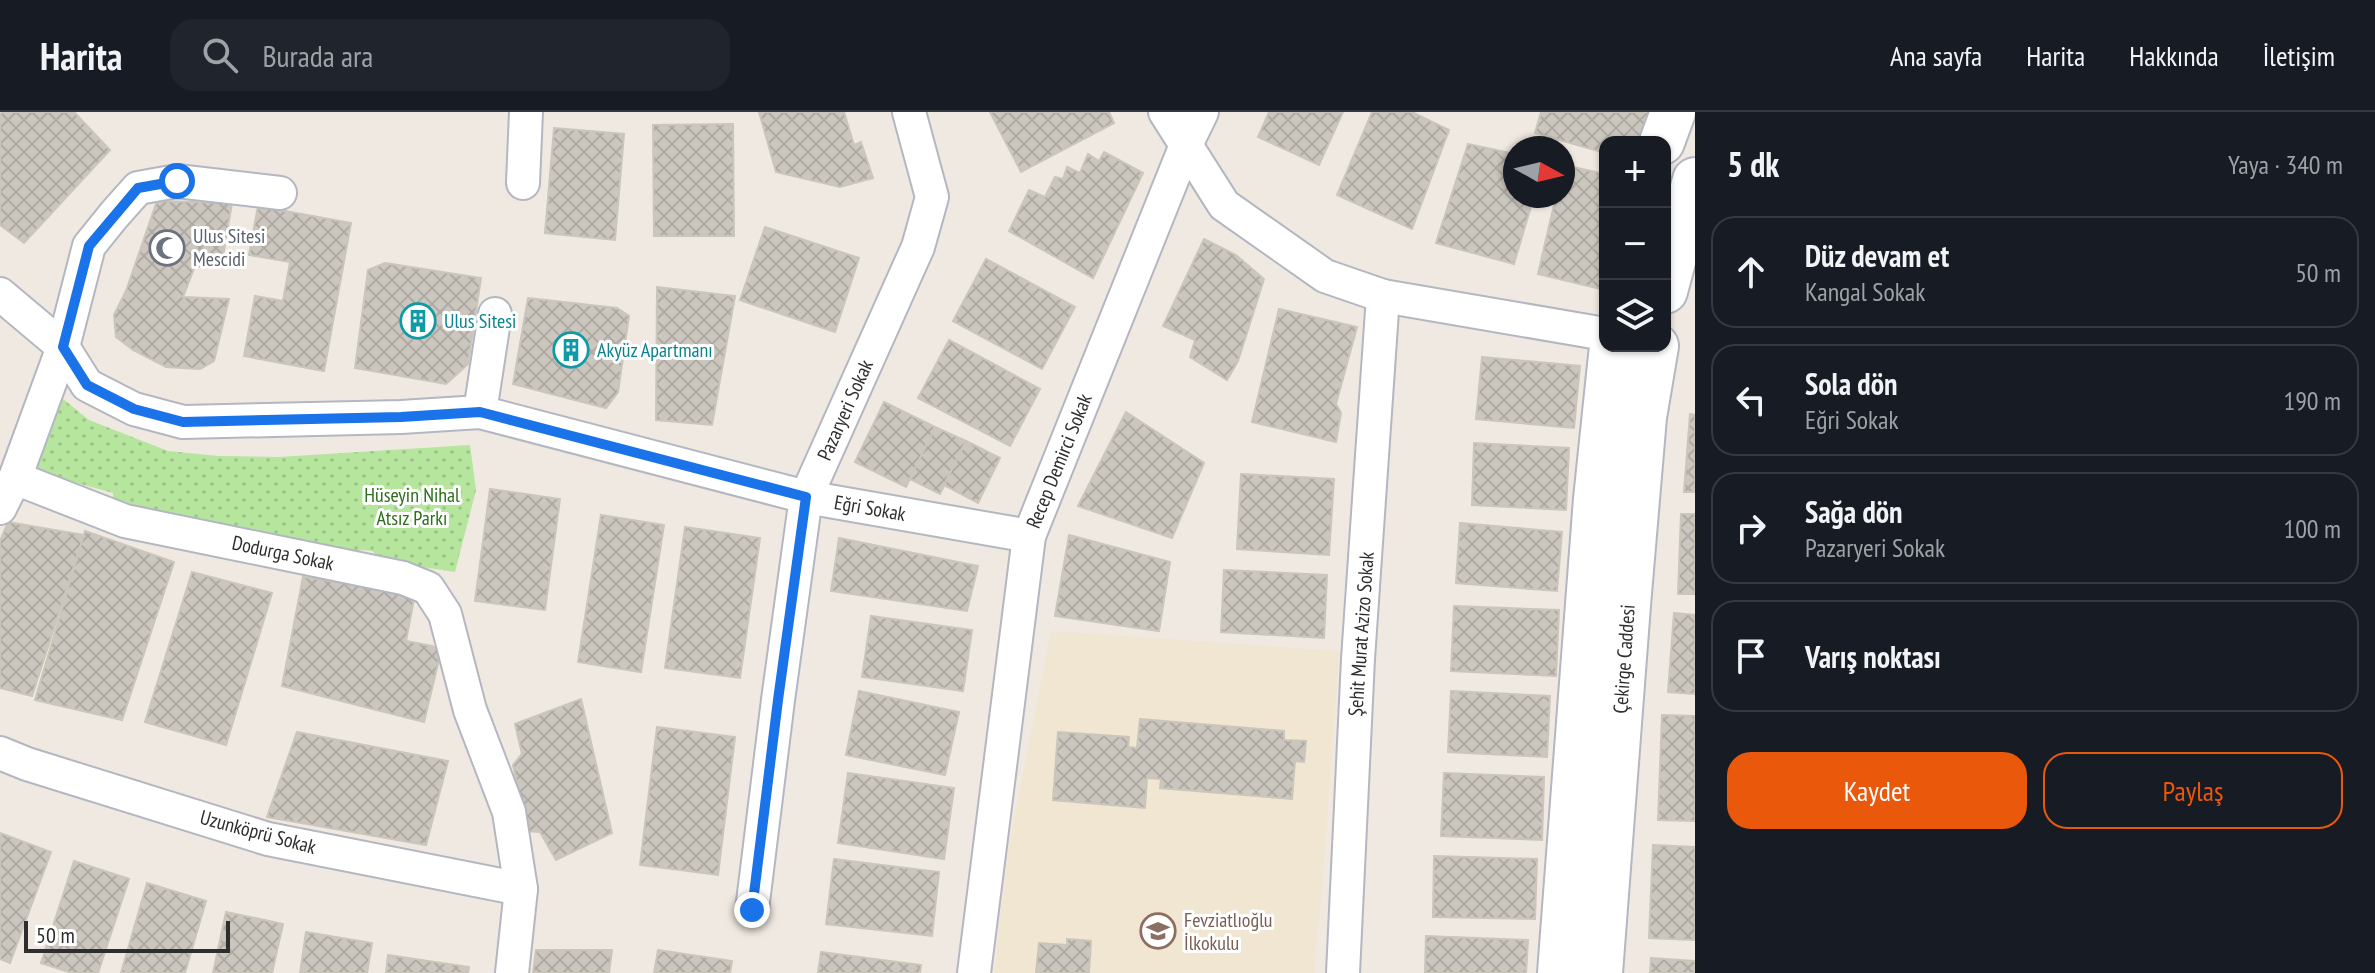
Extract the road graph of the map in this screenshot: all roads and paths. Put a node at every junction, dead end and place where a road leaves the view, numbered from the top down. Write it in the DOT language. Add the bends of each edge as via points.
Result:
graph roads {
  1 [pos="526,112"];
  2 [pos="909,112"];
  3 [pos="1165,112"];
  4 [pos="1202,112"];
  5 [pos="1673,112"];
  6 [pos="1664,136"];
  7 [pos="1186,145"];
  8 [pos="1695,180"];
  9 [pos="523,183"];
  10 [pos="280,193"];
  11 [pos="1668,280"];
  12 [pos="0,294"];
  13 [pos="1383,296"];
  14 [pos="495,314"];
  15 [pos="1599,333"];
  16 [pos="63,347"];
  17 [pos="1611,352"];
  18 [pos="1655,352"];
  19 [pos="480,412"];
  20 [pos="15,478"];
  21 [pos="806,497"];
  22 [pos="0,508"];
  23 [pos="1029,536"];
  24 [pos="0,753"];
  25 [pos="521,889"];
  26 [pos="752,910"];
  27 [pos="512,973"];
  28 [pos="974,973"];
  29 [pos="1343,973"];
  30 [pos="1560,973"];
  31 [pos="1600,973"];
  1 -- 9 [label="street"];
  2 -- 21 [label="street, Pazaryeri Sokak" via="932,197 918,247"];
  3 -- 7 [label="street"];
  4 -- 7 [label="street, Recep Demirci Sokak"];
  5 -- 6 [label="main road"];
  7 -- 13 [label="street" via="1224,205 1325,276"];
  7 -- 23 [label="street, Recep Demirci Sokak"];
  8 -- 11 [label="main road"];
  10 -- 16 [label="street" via="177,181 138,188 89,246"];
  12 -- 16 [label="street, Eğri Sokak"];
  13 -- 15 [label="street"];
  13 -- 29 [label="street, Şehit Murat Azizo Sokak"];
  14 -- 19 [label="street"];
  16 -- 19 [label="street, Eğri Sokak" via="87,385 134,409 183,422"];
  16 -- 20 [label="street"];
  17 -- 30 [label="main road, Çekirge Caddesi"];
  18 -- 31 [label="main road, Çekirge Caddesi" via="1644,417"];
  19 -- 21 [label="street, Eğri Sokak"];
  20 -- 22 [label="street"];
  20 -- 25 [label="street, Dodurga Sokak" via="125,521 403,578 428,588 445,614 470,710 509,812"];
  21 -- 23 [label="street, Eğri Sokak"];
  21 -- 26 [label="street, Pazaryeri Sokak"];
  23 -- 28 [label="street, Recep Demirci Sokak"];
  24 -- 25 [label="street, Uzunköprü Sokak" via="268,839"];
  25 -- 27 [label="street, Dodurga Sokak"];
}
